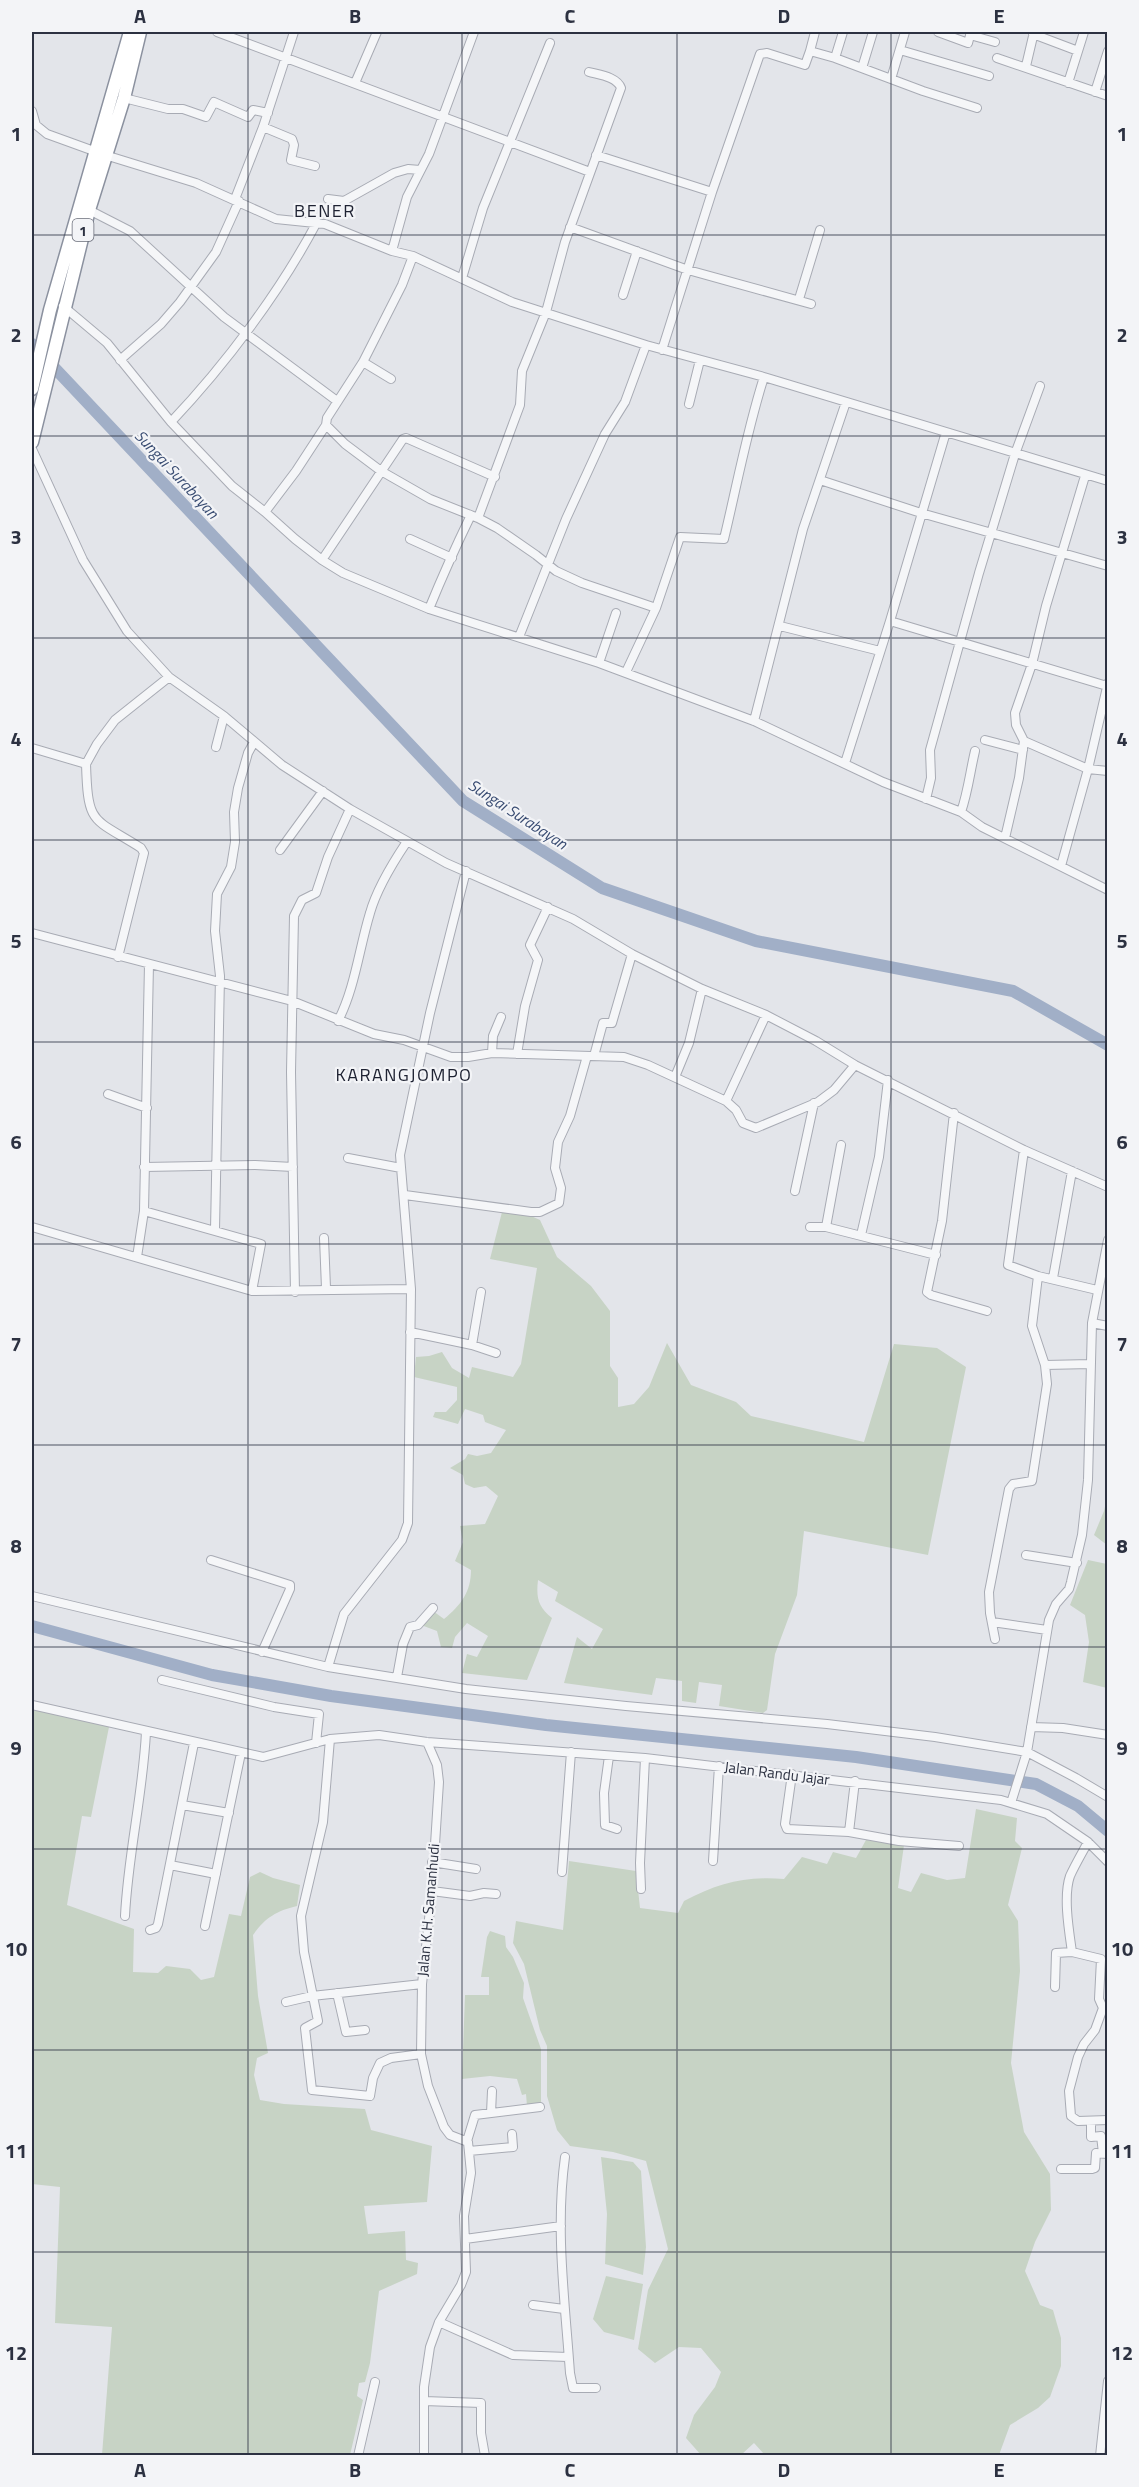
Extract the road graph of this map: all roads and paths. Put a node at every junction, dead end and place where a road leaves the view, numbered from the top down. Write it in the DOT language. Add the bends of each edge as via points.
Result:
graph roads {
  1 [pos="130,32"];
  2 [pos="140,32"];
  3 [pos="217,32"];
  4 [pos="294,32"];
  5 [pos="377,32"];
  6 [pos="474,32"];
  7 [pos="815,32"];
  8 [pos="843,32"];
  9 [pos="873,32"];
  10 [pos="905,32"];
  11 [pos="941,32"];
  12 [pos="1084,32"];
  13 [pos="971,33"];
  14 [pos="1034,33"];
  15 [pos="995,42"];
  16 [pos="550,43"];
  17 [pos="900,50"];
  18 [pos="810,51"];
  19 [pos="1078,51"];
  20 [pos="1107,51"];
  21 [pos="285,58"];
  22 [pos="835,58"];
  23 [pos="998,58"];
  24 [pos="1026,66"];
  25 [pos="862,68"];
  26 [pos="589,72"];
  27 [pos="990,76"];
  28 [pos="891,79"];
  29 [pos="355,83"];
  30 [pos="1068,83"];
  31 [pos="1095,92"];
  32 [pos="1107,96"];
  33 [pos="123,98"];
  34 [pos="978,108"];
  35 [pos="32,111"];
  36 [pos="268,112"];
  37 [pos="442,117"];
  38 [pos="263,127"];
  39 [pos="103,143"];
  40 [pos="510,143"];
  41 [pos="596,155"];
  42 [pos="315,166"];
  43 [pos="420,170"];
  44 [pos="590,172"];
  45 [pos="712,192"];
  46 [pos="237,196"];
  47 [pos="328,199"];
  48 [pos="89,210"];
  49 [pos="317,222"];
  50 [pos="570,227"];
  51 [pos="820,230"];
  52 [pos="392,251"];
  53 [pos="637,251"];
  54 [pos="413,256"];
  55 [pos="688,270"];
  56 [pos="464,273"];
  57 [pos="191,285"];
  58 [pos="623,295"];
  59 [pos="799,299"];
  60 [pos="811,304"];
  61 [pos="62,312"];
  62 [pos="546,312"];
  63 [pos="246,332"];
  64 [pos="646,345"];
  65 [pos="664,346"];
  66 [pos="120,360"];
  67 [pos="700,360"];
  68 [pos="363,362"];
  69 [pos="764,377"];
  70 [pos="391,379"];
  71 [pos="1040,386"];
  72 [pos="32,389"];
  73 [pos="337,401"];
  74 [pos="846,402"];
  75 [pos="689,404"];
  76 [pos="171,422"];
  77 [pos="326,425"];
  78 [pos="946,432"];
  79 [pos="32,438"];
  80 [pos="32,449"];
  81 [pos="1015,454"];
  82 [pos="381,471"];
  83 [pos="1086,476"];
  84 [pos="495,477"];
  85 [pos="820,480"];
  86 [pos="1107,481"];
  87 [pos="265,512"];
  88 [pos="921,513"];
  89 [pos="474,516"];
  90 [pos="993,533"];
  91 [pos="410,539"];
  92 [pos="1063,553"];
  93 [pos="452,558"];
  94 [pos="322,560"];
  95 [pos="548,564"];
  96 [pos="1107,566"];
  97 [pos="656,608"];
  98 [pos="429,609"];
  99 [pos="616,613"];
  100 [pos="890,621"];
  101 [pos="780,626"];
  102 [pos="519,637"];
  103 [pos="962,640"];
  104 [pos="880,651"];
  105 [pos="1032,662"];
  106 [pos="599,663"];
  107 [pos="626,672"];
  108 [pos="169,677"];
  109 [pos="1107,684"];
  110 [pos="224,716"];
  111 [pos="754,721"];
  112 [pos="985,740"];
  113 [pos="1024,741"];
  114 [pos="254,742"];
  115 [pos="216,747"];
  116 [pos="32,748"];
  117 [pos="1023,750"];
  118 [pos="975,751"];
  119 [pos="844,763"];
  120 [pos="86,764"];
  121 [pos="1088,768"];
  122 [pos="1107,771"];
  123 [pos="323,791"];
  124 [pos="926,799"];
  125 [pos="350,809"];
  126 [pos="961,812"];
  127 [pos="1005,838"];
  128 [pos="406,843"];
  129 [pos="280,850"];
  130 [pos="1061,866"];
  131 [pos="466,871"];
  132 [pos="1107,890"];
  133 [pos="548,908"];
  134 [pos="32,933"];
  135 [pos="119,953"];
  136 [pos="633,954"];
  137 [pos="149,964"];
  138 [pos="220,977"];
  139 [pos="702,989"];
  140 [pos="293,998"];
  141 [pos="766,1015"];
  142 [pos="501,1017"];
  143 [pos="340,1018"];
  144 [pos="425,1047"];
  145 [pos="492,1053"];
  146 [pos="517,1054"];
  147 [pos="588,1058"];
  148 [pos="855,1065"];
  149 [pos="675,1077"];
  150 [pos="888,1080"];
  151 [pos="108,1094"];
  152 [pos="726,1101"];
  153 [pos="814,1103"];
  154 [pos="147,1108"];
  155 [pos="954,1113"];
  156 [pos="840,1145"];
  157 [pos="1024,1153"];
  158 [pos="348,1158"];
  159 [pos="217,1166"];
  160 [pos="144,1167"];
  161 [pos="292,1167"];
  162 [pos="401,1168"];
  163 [pos="1071,1174"];
  164 [pos="1107,1187"];
  165 [pos="795,1191"];
  166 [pos="405,1196"];
  167 [pos="144,1211"];
  168 [pos="32,1227"];
  169 [pos="810,1227"];
  170 [pos="825,1227"];
  171 [pos="215,1230"];
  172 [pos="861,1236"];
  173 [pos="324,1238"];
  174 [pos="1107,1240"];
  175 [pos="936,1255"];
  176 [pos="137,1257"];
  177 [pos="1038,1275"];
  178 [pos="1053,1278"];
  179 [pos="326,1288"];
  180 [pos="411,1289"];
  181 [pos="1097,1290"];
  182 [pos="252,1291"];
  183 [pos="295,1292"];
  184 [pos="481,1292"];
  185 [pos="987,1311"];
  186 [pos="1092,1323"];
  187 [pos="1107,1326"];
  188 [pos="410,1332"];
  189 [pos="472,1345"];
  190 [pos="496,1353"];
  191 [pos="1091,1364"];
  192 [pos="1045,1365"];
  193 [pos="1026,1555"];
  194 [pos="210,1560"];
  195 [pos="1077,1563"];
  196 [pos="32,1596"];
  197 [pos="433,1608"];
  198 [pos="992,1622"];
  199 [pos="1047,1630"];
  200 [pos="995,1639"];
  201 [pos="262,1652"];
  202 [pos="328,1666"];
  203 [pos="398,1670"];
  204 [pos="162,1680"];
  205 [pos="32,1705"];
  206 [pos="1031,1727"];
  207 [pos="146,1732"];
  208 [pos="1107,1735"];
  209 [pos="330,1739"];
  210 [pos="427,1742"];
  211 [pos="194,1743"];
  212 [pos="316,1743"];
  213 [pos="241,1753"];
  214 [pos="1025,1756"];
  215 [pos="571,1758"];
  216 [pos="609,1761"];
  217 [pos="645,1764"];
  218 [pos="718,1771"];
  219 [pos="792,1779"];
  220 [pos="855,1785"];
  221 [pos="1107,1797"];
  222 [pos="1012,1799"];
  223 [pos="182,1805"];
  224 [pos="229,1812"];
  225 [pos="617,1828"];
  226 [pos="849,1833"];
  227 [pos="1088,1842"];
  228 [pos="959,1846"];
  229 [pos="713,1861"];
  230 [pos="432,1862"];
  231 [pos="1107,1862"];
  232 [pos="170,1865"];
  233 [pos="476,1869"];
  234 [pos="562,1872"];
  235 [pos="216,1874"];
  236 [pos="641,1889"];
  237 [pos="432,1892"];
  238 [pos="496,1894"];
  239 [pos="125,1916"];
  240 [pos="206,1926"];
  241 [pos="150,1930"];
  242 [pos="1072,1952"];
  243 [pos="422,1984"];
  244 [pos="1055,1988"];
  245 [pos="337,1993"];
  246 [pos="312,1995"];
  247 [pos="286,2002"];
  248 [pos="1105,2009"];
  249 [pos="365,2030"];
  250 [pos="421,2054"];
  251 [pos="492,2091"];
  252 [pos="540,2107"];
  253 [pos="491,2112"];
  254 [pos="1107,2120"];
  255 [pos="1091,2121"];
  256 [pos="513,2134"];
  257 [pos="467,2140"];
  258 [pos="470,2151"];
  259 [pos="1105,2153"];
  260 [pos="565,2157"];
  261 [pos="1062,2169"];
  262 [pos="561,2226"];
  263 [pos="465,2240"];
  264 [pos="532,2305"];
  265 [pos="564,2309"];
  266 [pos="439,2322"];
  267 [pos="567,2357"];
  268 [pos="1107,2381"];
  269 [pos="375,2382"];
  270 [pos="596,2388"];
  271 [pos="424,2401"];
  272 [pos="1102,2449"];
  273 [pos="358,2456"];
  274 [pos="424,2456"];
  275 [pos="485,2456"];
  1 -- 39 [label="highway, 1"];
  2 -- 33 [label="highway, 1"];
  3 -- 21 [label="street"];
  4 -- 21 [label="street"];
  5 -- 29 [label="street"];
  6 -- 37 [label="street"];
  7 -- 18 [label="street"];
  8 -- 22 [label="street"];
  9 -- 25 [label="street"];
  10 -- 17 [label="street"];
  11 -- 13 [label="street" via="968,43"];
  12 -- 19 [label="street"];
  13 -- 15 [label="street"];
  14 -- 19 [label="street"];
  14 -- 24 [label="street"];
  16 -- 40 [label="street"];
  17 -- 27 [label="street"];
  17 -- 28 [label="street"];
  18 -- 22 [label="street"];
  18 -- 45 [label="street" via="805,65 760,54"];
  19 -- 30 [label="street"];
  20 -- 31 [label="street"];
  21 -- 29 [label="street"];
  21 -- 36 [label="street"];
  22 -- 25 [label="street"];
  23 -- 24 [label="street"];
  24 -- 30 [label="street"];
  25 -- 28 [label="street"];
  26 -- 41 [label="street" via="613,79 621,88"];
  28 -- 34 [label="street"];
  29 -- 37 [label="street"];
  30 -- 31 [label="street"];
  31 -- 32 [label="street"];
  33 -- 36 [label="street" via="206,117 214,102 248,117 253,110"];
  33 -- 39 [label="highway, 1"];
  35 -- 39 [label="street" via="40,130"];
  36 -- 38 [label="street"];
  37 -- 40 [label="street"];
  37 -- 43 [label="street"];
  38 -- 42 [label="street" via="292,139 291,160"];
  38 -- 46 [label="street"];
  39 -- 46 [label="street"];
  39 -- 48 [label="highway, 1"];
  39 -- 72 [label="highway, 1" via="50,310"];
  40 -- 44 [label="street"];
  40 -- 56 [label="street" via="483,208"];
  41 -- 44 [label="street"];
  41 -- 45 [label="street"];
  43 -- 47 [label="street" via="394,173 344,201"];
  43 -- 52 [label="street" via="407,197"];
  44 -- 50 [label="street"];
  45 -- 55 [label="street"];
  46 -- 49 [label="street" via="276,219"];
  46 -- 57 [label="street" via="216,252"];
  48 -- 57 [label="street" via="129,231"];
  48 -- 61 [label="highway, 1"];
  49 -- 52 [label="street"];
  49 -- 63 [label="street"];
  50 -- 53 [label="street"];
  50 -- 62 [label="street"];
  51 -- 59 [label="street"];
  52 -- 54 [label="street"];
  53 -- 55 [label="street"];
  53 -- 58 [label="street"];
  54 -- 56 [label="street"];
  54 -- 68 [label="street"];
  55 -- 59 [label="street"];
  55 -- 65 [label="street"];
  56 -- 62 [label="street" via="512,302"];
  57 -- 63 [label="street"];
  57 -- 66 [label="street" via="161,324"];
  59 -- 60 [label="street"];
  61 -- 66 [label="street" via="93,330"];
  61 -- 79 [label="highway, 1"];
  62 -- 64 [label="street"];
  62 -- 84 [label="street" via="522,370 520,405"];
  63 -- 73 [label="street"];
  63 -- 76 [label="street"];
  64 -- 65 [label="street"];
  64 -- 95 [label="street" via="625,402 585,474"];
  65 -- 67 [label="street"];
  66 -- 76 [label="street"];
  67 -- 69 [label="street"];
  67 -- 75 [label="street"];
  68 -- 70 [label="street"];
  68 -- 73 [label="street"];
  69 -- 74 [label="street"];
  69 -- 97 [label="street" via="724,539 680,537"];
  71 -- 81 [label="street"];
  73 -- 77 [label="street"];
  74 -- 78 [label="street"];
  74 -- 85 [label="street"];
  76 -- 87 [label="street" via="232,486"];
  77 -- 82 [label="street"];
  77 -- 87 [label="street"];
  78 -- 81 [label="street"];
  78 -- 88 [label="street"];
  80 -- 108 [label="street" via="83,560 105,598 127,631"];
  81 -- 83 [label="street"];
  81 -- 90 [label="street"];
  82 -- 84 [label="street" via="406,438"];
  82 -- 89 [label="street" via="430,500"];
  82 -- 94 [label="street"];
  83 -- 86 [label="street"];
  83 -- 92 [label="street"];
  84 -- 89 [label="street"];
  85 -- 88 [label="street"];
  85 -- 101 [label="street" via="803,529"];
  87 -- 94 [label="street"];
  88 -- 90 [label="street"];
  88 -- 100 [label="street"];
  89 -- 93 [label="street"];
  89 -- 95 [label="street"];
  90 -- 92 [label="street"];
  90 -- 103 [label="street"];
  91 -- 93 [label="street"];
  92 -- 96 [label="street"];
  92 -- 105 [label="street"];
  93 -- 98 [label="street"];
  94 -- 98 [label="street" via="343,573"];
  95 -- 97 [label="street" via="582,583"];
  95 -- 102 [label="street"];
  97 -- 107 [label="street"];
  98 -- 102 [label="street"];
  99 -- 106 [label="street"];
  100 -- 103 [label="street"];
  100 -- 104 [label="street"];
  101 -- 104 [label="street"];
  101 -- 111 [label="street"];
  102 -- 106 [label="street"];
  103 -- 105 [label="street"];
  103 -- 124 [label="street" via="930,750 931,778"];
  104 -- 119 [label="street"];
  105 -- 109 [label="street"];
  105 -- 113 [label="street" via="1015,712 1016,726"];
  106 -- 107 [label="street"];
  107 -- 111 [label="street"];
  108 -- 110 [label="street"];
  108 -- 120 [label="street" via="116,720"];
  109 -- 121 [label="street"];
  110 -- 114 [label="street"];
  110 -- 115 [label="street"];
  111 -- 119 [label="street"];
  112 -- 117 [label="street"];
  113 -- 117 [label="street"];
  113 -- 121 [label="street"];
  114 -- 123 [label="street"];
  114 -- 138 [label="street" via="238,788 231,867 218,894 215,932"];
  116 -- 120 [label="street"];
  117 -- 127 [label="street"];
  118 -- 126 [label="street"];
  119 -- 124 [label="street"];
  120 -- 135 [label="street" via="87,801 97,820 144,853"];
  121 -- 122 [label="street"];
  121 -- 130 [label="street"];
  123 -- 125 [label="street"];
  123 -- 129 [label="street"];
  124 -- 126 [label="street"];
  125 -- 128 [label="street"];
  125 -- 140 [label="street" via="316,893 302,900 294,916"];
  126 -- 127 [label="street"];
  127 -- 130 [label="street"];
  128 -- 131 [label="street"];
  128 -- 143 [label="street" via="391,865 371,910"];
  130 -- 132 [label="street"];
  131 -- 133 [label="street"];
  131 -- 144 [label="street"];
  133 -- 136 [label="street"];
  133 -- 146 [label="street" via="531,945 538,960"];
  134 -- 135 [label="street"];
  135 -- 137 [label="street"];
  136 -- 139 [label="street"];
  136 -- 147 [label="street" via="612,1022 603,1023"];
  137 -- 138 [label="street"];
  137 -- 154 [label="street"];
  138 -- 140 [label="street" via="259,994"];
  138 -- 159 [label="street"];
  139 -- 141 [label="street"];
  139 -- 149 [label="street"];
  140 -- 143 [label="street"];
  140 -- 161 [label="street"];
  141 -- 148 [label="street"];
  141 -- 152 [label="street"];
  142 -- 145 [label="street" via="493,1036"];
  143 -- 144 [label="street" via="374,1034"];
  144 -- 145 [label="street" via="451,1057"];
  144 -- 162 [label="street" via="406,1123"];
  145 -- 146 [label="street"];
  146 -- 147 [label="street"];
  147 -- 149 [label="street" via="624,1057"];
  147 -- 166 [label="street" via="558,1142 555,1168 561,1188 559,1203 531,1212"];
  148 -- 150 [label="street"];
  148 -- 153 [label="street" via="834,1090"];
  149 -- 152 [label="street"];
  150 -- 155 [label="street"];
  150 -- 172 [label="street" via="879,1157"];
  151 -- 154 [label="street"];
  152 -- 153 [label="street" via="743,1123 756,1128"];
  153 -- 165 [label="street"];
  154 -- 160 [label="street"];
  155 -- 157 [label="street"];
  155 -- 175 [label="street"];
  156 -- 170 [label="street"];
  157 -- 163 [label="street"];
  157 -- 177 [label="street" via="1008,1265"];
  158 -- 162 [label="street"];
  159 -- 160 [label="street"];
  159 -- 161 [label="street"];
  159 -- 171 [label="street"];
  160 -- 167 [label="street"];
  161 -- 183 [label="street"];
  162 -- 166 [label="street"];
  163 -- 164 [label="street"];
  163 -- 178 [label="street"];
  166 -- 180 [label="street"];
  167 -- 171 [label="street"];
  167 -- 176 [label="street"];
  168 -- 176 [label="street"];
  169 -- 170 [label="street"];
  170 -- 172 [label="street"];
  171 -- 182 [label="street" via="261,1244"];
  172 -- 175 [label="street"];
  173 -- 179 [label="street"];
  174 -- 181 [label="street"];
  175 -- 185 [label="street" via="928,1294"];
  176 -- 182 [label="street"];
  177 -- 178 [label="street"];
  177 -- 192 [label="street" via="1032,1326"];
  178 -- 181 [label="street"];
  179 -- 180 [label="street"];
  179 -- 183 [label="street"];
  180 -- 188 [label="street"];
  181 -- 186 [label="street"];
  182 -- 183 [label="street"];
  184 -- 189 [label="street"];
  186 -- 187 [label="street"];
  186 -- 191 [label="street"];
  188 -- 189 [label="street"];
  188 -- 202 [label="street" via="406,1530 387,1563 344,1614"];
  189 -- 190 [label="street"];
  191 -- 192 [label="street"];
  191 -- 195 [label="street" via="1088,1480"];
  192 -- 198 [label="street" via="1047,1384 1032,1481 1013,1484 1009,1490 989,1592"];
  193 -- 195 [label="street"];
  194 -- 201 [label="street" via="290,1585"];
  195 -- 199 [label="street" via="1069,1589 1053,1609"];
  196 -- 201 [label="street"];
  197 -- 203 [label="street" via="418,1625 410,1627"];
  198 -- 199 [label="street"];
  198 -- 200 [label="street"];
  199 -- 206 [label="street"];
  201 -- 202 [label="street"];
  202 -- 203 [label="street"];
  203 -- 214 [label="street" via="466,1689 827,1724 935,1737"];
  204 -- 212 [label="street" via="319,1714"];
  205 -- 207 [label="street"];
  206 -- 208 [label="street"];
  206 -- 214 [label="street"];
  207 -- 211 [label="street"];
  207 -- 239 [label="street"];
  209 -- 210 [label="street" via="379,1735"];
  209 -- 212 [label="street"];
  209 -- 246 [label="street" via="322,1822 301,1911"];
  210 -- 215 [label="street, Jalan Randu Jajar"];
  210 -- 230 [label="street, Jalan K.H. Samanhudi" via="438,1774"];
  211 -- 213 [label="street"];
  211 -- 223 [label="street"];
  212 -- 213 [label="street" via="269,1757"];
  213 -- 224 [label="street"];
  214 -- 221 [label="street" via="1076,1778"];
  214 -- 222 [label="street"];
  215 -- 216 [label="street, Jalan Randu Jajar"];
  215 -- 234 [label="street"];
  216 -- 217 [label="street, Jalan Randu Jajar"];
  216 -- 225 [label="street" via="604,1793 605,1826"];
  217 -- 218 [label="street, Jalan Randu Jajar"];
  217 -- 236 [label="street"];
  218 -- 219 [label="street, Jalan Randu Jajar"];
  218 -- 229 [label="street"];
  219 -- 220 [label="street, Jalan Randu Jajar"];
  219 -- 226 [label="street" via="787,1828"];
  220 -- 222 [label="street, Jalan Randu Jajar"];
  220 -- 226 [label="street"];
  222 -- 227 [label="street, Jalan Randu Jajar" via="1047,1814"];
  223 -- 224 [label="street"];
  223 -- 232 [label="street"];
  224 -- 235 [label="street"];
  226 -- 228 [label="street"];
  227 -- 231 [label="street, Jalan Randu Jajar"];
  227 -- 242 [label="street" via="1070,1876 1066,1894"];
  230 -- 233 [label="street"];
  230 -- 237 [label="street, Jalan K.H. Samanhudi"];
  232 -- 235 [label="street"];
  232 -- 241 [label="street" via="157,1927"];
  235 -- 240 [label="street"];
  237 -- 238 [label="street"];
  237 -- 243 [label="street, Jalan K.H. Samanhudi"];
  242 -- 244 [label="street" via="1056,1953"];
  242 -- 248 [label="street" via="1101,1959 1099,1998"];
  243 -- 245 [label="street"];
  243 -- 250 [label="street, Jalan K.H. Samanhudi"];
  245 -- 246 [label="street"];
  245 -- 249 [label="street" via="346,2032"];
  246 -- 247 [label="street"];
  246 -- 250 [label="street" via="318,2021 305,2029 313,2091 370,2096 380,2062"];
  248 -- 255 [label="street" via="1080,2052 1069,2091 1072,2118"];
  250 -- 257 [label="street, Jalan K.H. Samanhudi" via="444,2127 450,2134"];
  251 -- 253 [label="street"];
  252 -- 253 [label="street"];
  253 -- 257 [label="street" via="475,2115"];
  254 -- 255 [label="street"];
  255 -- 259 [label="street" via="1091,2137 1101,2136"];
  256 -- 258 [label="street" via="513,2147"];
  257 -- 258 [label="street"];
  258 -- 263 [label="street"];
  259 -- 261 [label="street" via="1096,2153 1095,2168"];
  260 -- 262 [label="street"];
  262 -- 263 [label="street"];
  262 -- 265 [label="street"];
  263 -- 266 [label="street" via="467,2265 462,2282"];
  264 -- 265 [label="street"];
  265 -- 267 [label="street"];
  266 -- 267 [label="street" via="513,2355"];
  266 -- 271 [label="street" via="425,2369"];
  267 -- 270 [label="street" via="573,2387"];
  268 -- 272 [label="street"];
  269 -- 273 [label="street"];
  271 -- 274 [label="street"];
  271 -- 275 [label="street" via="481,2403"];
}
